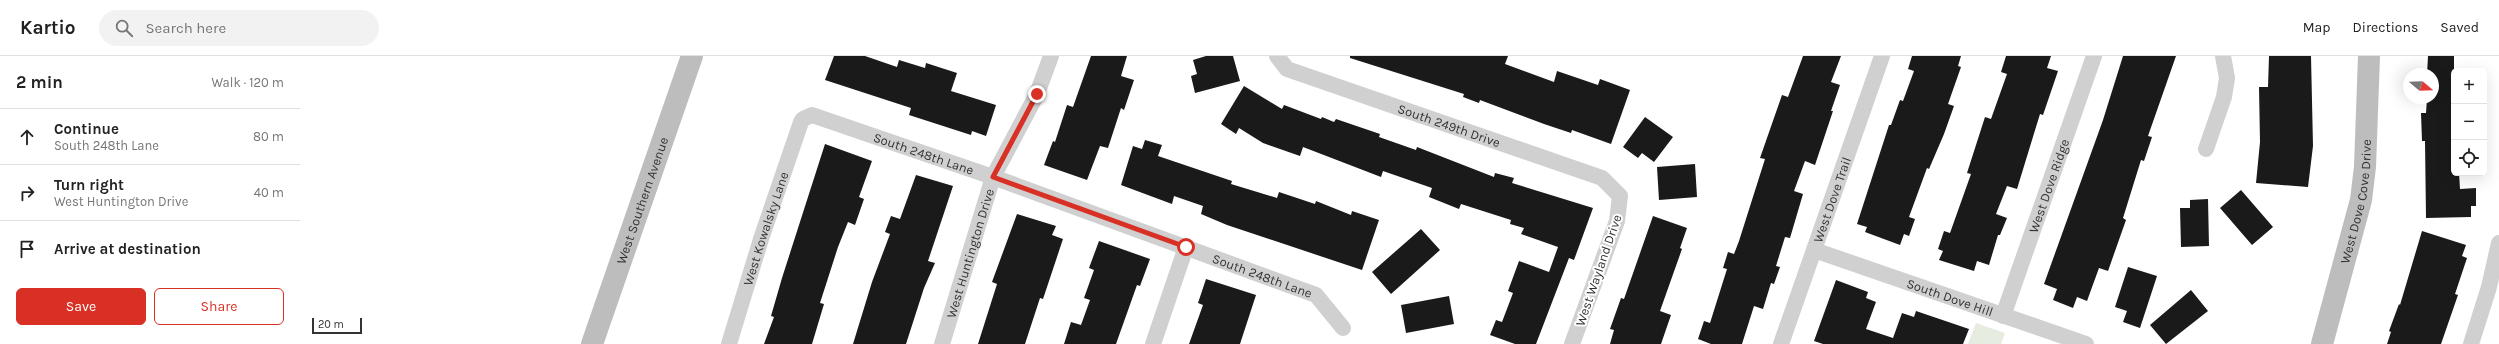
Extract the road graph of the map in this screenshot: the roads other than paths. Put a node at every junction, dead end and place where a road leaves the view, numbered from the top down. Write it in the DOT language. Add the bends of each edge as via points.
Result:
graph roads {
  1 [pos="692,56"];
  2 [pos="1051,56"];
  3 [pos="1277,56"];
  4 [pos="1882,56"];
  5 [pos="2094,56"];
  6 [pos="2223,56"];
  7 [pos="2368,56"];
  8 [pos="806,117"];
  9 [pos="2206,150"];
  10 [pos="993,177"];
  11 [pos="1620,196"];
  12 [pos="2499,243"];
  13 [pos="1186,247"];
  14 [pos="1814,250"];
  15 [pos="2003,316"];
  16 [pos="1343,328"];
  17 [pos="592,344"];
  18 [pos="729,344"];
  19 [pos="942,344"];
  20 [pos="1153,344"];
  21 [pos="1572,344"];
  22 [pos="1781,344"];
  23 [pos="2086,344"];
  24 [pos="2322,344"];
  25 [pos="2471,344"];
  1 -- 17 [label="main road, West Southern Avenue"];
  2 -- 10 [label="street, West Huntington Drive" via="1037,94"];
  3 -- 11 [label="street, South 249th Drive" via="1288,69 1602,178"];
  4 -- 14 [label="street, West Dove Trail"];
  5 -- 15 [label="street, West Dove Ridge"];
  6 -- 9 [label="street" via="2227,78 2224,97"];
  7 -- 24 [label="main road, West Dove Cove Drive" via="2365,167 2360,200"];
  8 -- 10 [label="street, South 248th Lane" via="819,116"];
  8 -- 18 [label="street, West Kowalsky Lane" via="800,122"];
  10 -- 13 [label="street, South 248th Lane"];
  10 -- 19 [label="street, West Huntington Drive"];
  11 -- 21 [label="street, West Wayland Drive" via="1617,221"];
  12 -- 25 [label="street" via="2489,287"];
  13 -- 16 [label="street, South 248th Lane" via="1316,295"];
  13 -- 20 [label="street"];
  14 -- 15 [label="street, South Dove Hill"];
  14 -- 22 [label="street, West Dove Trail"];
  15 -- 23 [label="street, South Dove Hill"];
}
